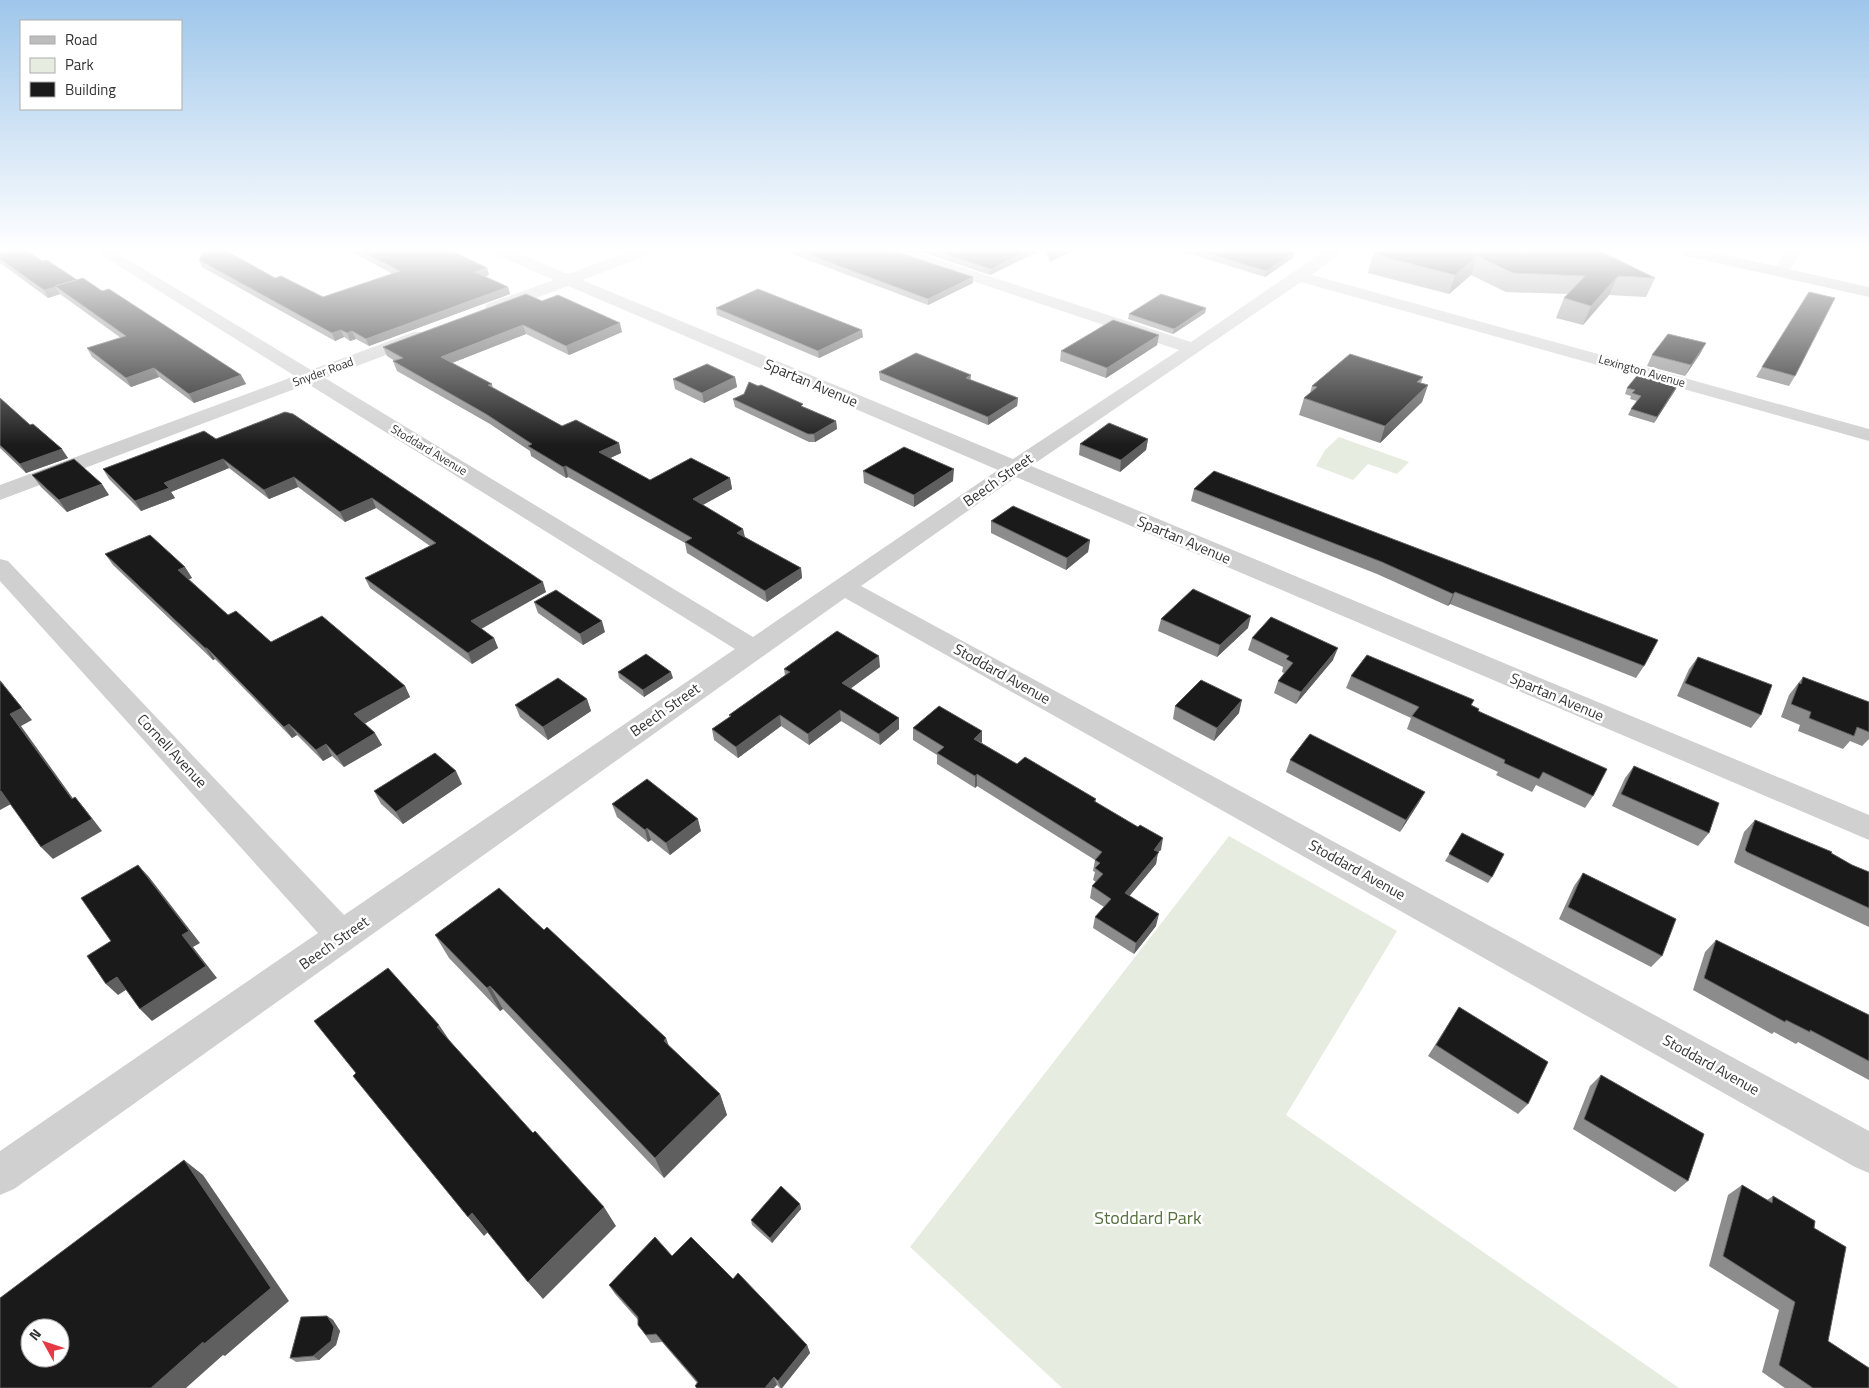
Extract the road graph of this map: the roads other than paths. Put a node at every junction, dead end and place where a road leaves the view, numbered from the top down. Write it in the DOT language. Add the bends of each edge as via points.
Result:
graph roads {
  1 [pos="209,316"];
  2 [pos="652,316"];
  3 [pos="1093,316"];
  4 [pos="1240,316"];
  5 [pos="1490,316"];
  6 [pos="437,329"];
  7 [pos="1194,349"];
  8 [pos="309,377"];
  9 [pos="1869,435"];
  10 [pos="1014,469"];
  11 [pos="0,493"];
  12 [pos="0,566"];
  13 [pos="844,587"];
  14 [pos="754,649"];
  15 [pos="1869,828"];
  16 [pos="343,937"];
  17 [pos="1869,1153"];
  18 [pos="0,1175"];
  1 -- 8 [label="street, Stoddard Avenue"];
  2 -- 10 [label="street, Spartan Avenue"];
  3 -- 7 [label="street"];
  4 -- 7 [label="street, Beech Street"];
  5 -- 9 [label="street, Lexington Avenue"];
  6 -- 8 [label="street, Snyder Road"];
  7 -- 10 [label="street, Beech Street"];
  8 -- 11 [label="street, Snyder Road"];
  8 -- 14 [label="street, Stoddard Avenue"];
  10 -- 13 [label="street, Beech Street"];
  10 -- 15 [label="street, Spartan Avenue"];
  12 -- 16 [label="street, Cornell Avenue"];
  13 -- 14 [label="street, Beech Street"];
  13 -- 17 [label="street, Stoddard Avenue"];
  14 -- 16 [label="street, Beech Street"];
  16 -- 18 [label="street, Beech Street"];
}
